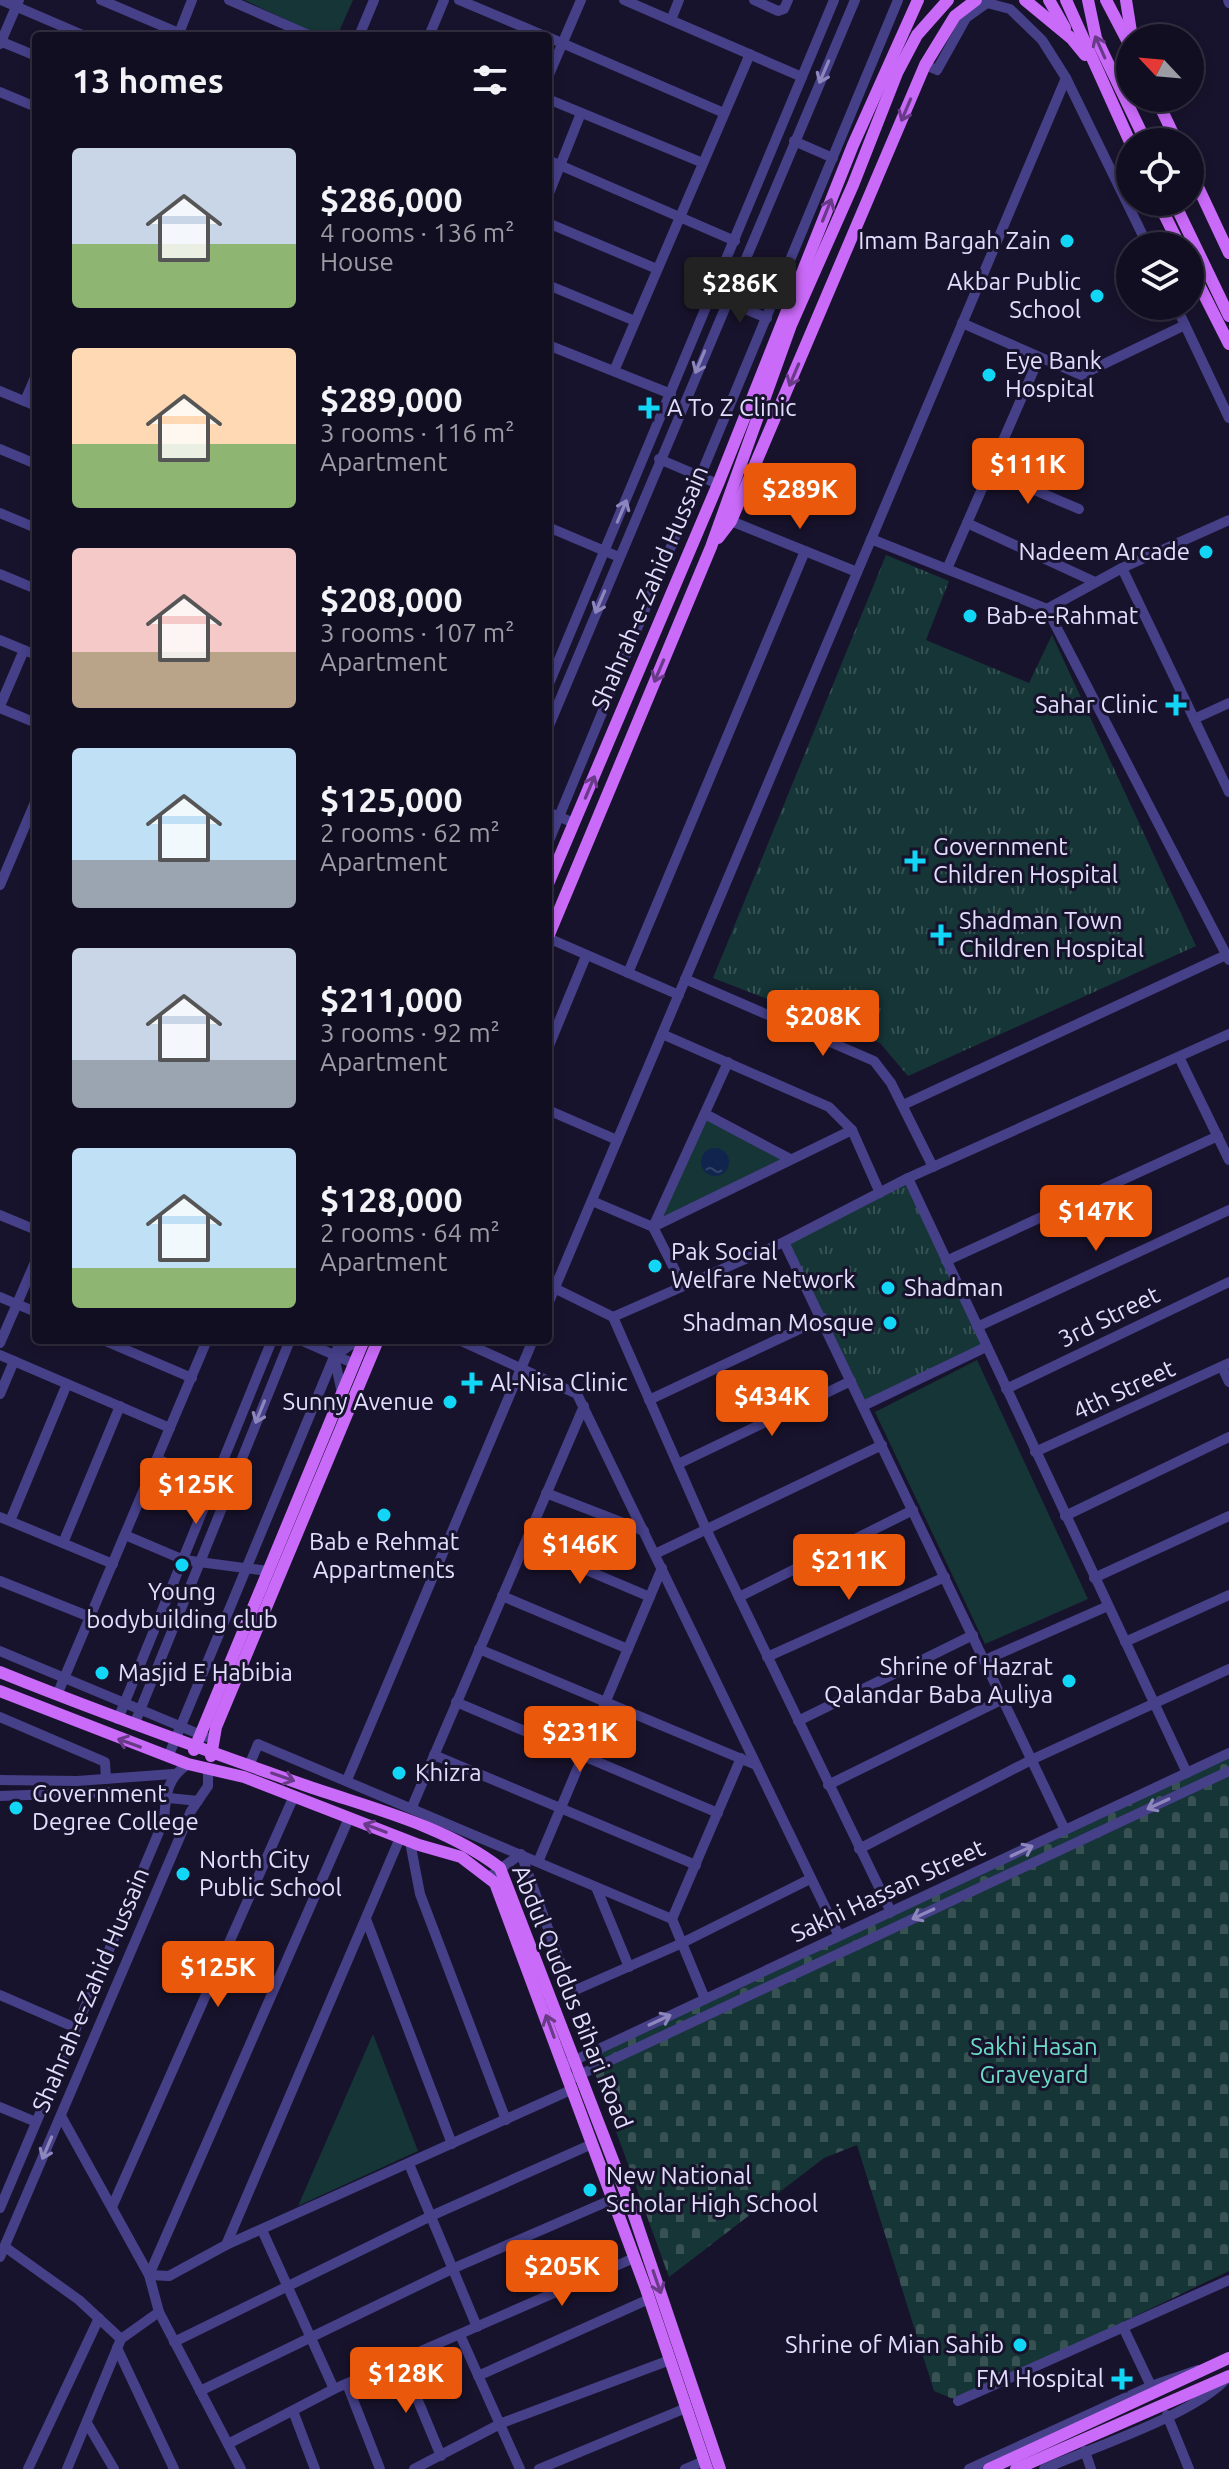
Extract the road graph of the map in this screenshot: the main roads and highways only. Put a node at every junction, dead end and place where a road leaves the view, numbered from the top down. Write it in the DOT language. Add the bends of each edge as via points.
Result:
graph roads {
  1 [pos="918,0"];
  2 [pos="948,0"];
  3 [pos="976,0"];
  4 [pos="1025,0"];
  5 [pos="1049,0"];
  6 [pos="1066,0"];
  7 [pos="1088,0"];
  8 [pos="1106,0"];
  9 [pos="1126,0"];
  10 [pos="1119,24"];
  11 [pos="1130,24"];
  12 [pos="1071,38"];
  13 [pos="1095,67"];
  14 [pos="1123,128"];
  15 [pos="1139,128"];
  16 [pos="1204,200"];
  17 [pos="1181,216"];
  18 [pos="1229,253"];
  19 [pos="1204,295"];
  20 [pos="1229,316"];
  21 [pos="1229,344"];
  22 [pos="711,547"];
  23 [pos="552,875"];
  24 [pos="552,927"];
  25 [pos="362,1344"];
  26 [pos="376,1344"];
  27 [pos="0,1672"];
  28 [pos="0,1691"];
  29 [pos="205,1743"];
  30 [pos="188,1764"];
  31 [pos="208,1769"];
  32 [pos="570,2062"];
  33 [pos="574,2081"];
  34 [pos="1229,2358"];
  35 [pos="1228,2376"];
  36 [pos="1187,2386"];
  37 [pos="706,2465"];
  38 [pos="720,2469"];
  39 [pos="989,2469"];
  40 [pos="1016,2469"];
  23 -- 1 [label="main road, Shahrah-e-Zahid Hussain, one-way"];
  2 -- 22 [label="main road" via="906,54 791,325"];
  3 -- 22 [label="main road, one-way" via="955,16 925,65 731,521"];
  4 -- 12 [label="main road"];
  5 -- 12 [label="main road"];
  6 -- 13 [label="main road"];
  15 -- 7 [label="main road, one-way" via="1096,38"];
  8 -- 10 [label="main road"];
  9 -- 11 [label="main road"];
  12 -- 13 [label="main road"];
  13 -- 14 [label="main road"];
  16 -- 18 [label="main road"];
  17 -- 20 [label="main road"];
  19 -- 21 [label="main road"];
  22 -- 24 [label="main road, Shahrah-e-Zahid Hussain, one-way"];
  25 -- 29 [label="main road, Shahrah-e-Zahid Hussain" via="268,1571"];
  26 -- 29 [label="main road, Shahrah-e-Zahid Hussain"];
  27 -- 29 [label="main road, Abdul Quddus Bihari Road" via="175,1740"];
  30 -- 28 [label="main road, Abdul Quddus Bihari Road, one-way"];
  29 -- 30 [label="main road, Shahrah-e-Zahid Hussain"];
  29 -- 31 [label="main road, Shahrah-e-Zahid Hussain"];
  29 -- 32 [label="main road, Abdul Quddus Bihari Road, one-way" via="249,1766 450,1836 500,1868"];
  30 -- 31 [label="main road, Abdul Quddus Bihari Road"];
  32 -- 31 [label="main road, Abdul Quddus Bihari Road, one-way" via="489,1877 461,1857 244,1777"];
  32 -- 33 [label="main road, Abdul Quddus Bihari Road"];
  33 -- 37 [label="main road, Abdul Quddus Bihari Road"];
  33 -- 38 [label="main road, Abdul Quddus Bihari Road, one-way" via="634,2215"];
  34 -- 36 [label="main road"];
  35 -- 36 [label="main road"];
  36 -- 39 [label="main road"];
  36 -- 40 [label="main road"];
}
